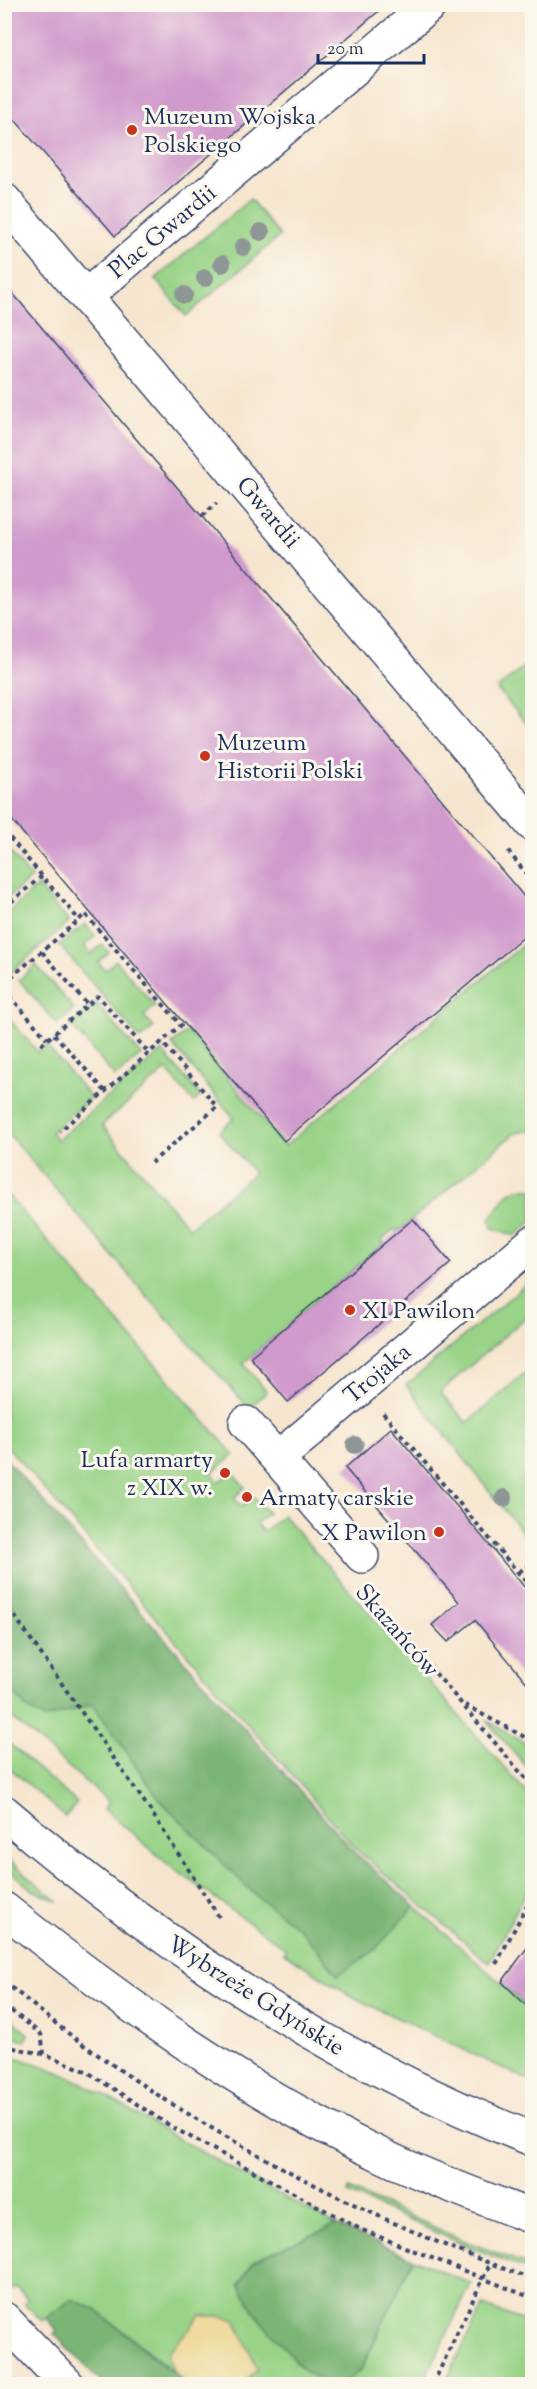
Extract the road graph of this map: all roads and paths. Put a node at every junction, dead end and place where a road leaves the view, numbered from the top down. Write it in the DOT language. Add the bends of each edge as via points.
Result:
graph roads {
  1 [pos="431,4"];
  2 [pos="4,200"];
  3 [pos="86,296"];
  4 [pos="532,824"];
  5 [pos="4,831"];
  6 [pos="42,876"];
  7 [pos="4,908"];
  8 [pos="79,920"];
  9 [pos="42,952"];
  10 [pos="4,983"];
  11 [pos="4,989"];
  12 [pos="88,1005"];
  13 [pos="54,1034"];
  14 [pos="47,1039"];
  15 [pos="162,1042"];
  16 [pos="41,1045"];
  17 [pos="149,1053"];
  18 [pos="105,1091"];
  19 [pos="60,1131"];
  20 [pos="150,1163"];
  21 [pos="532,1243"];
  22 [pos="382,1412"];
  23 [pos="246,1423"];
  24 [pos="278,1458"];
  25 [pos="363,1556"];
  26 [pos="532,1563"];
  27 [pos="518,1572"];
  28 [pos="532,1589"];
  29 [pos="4,1601"];
  30 [pos="461,1703"];
  31 [pos="532,1741"];
  32 [pos="532,1786"];
  33 [pos="4,1812"];
  34 [pos="532,1896"];
  35 [pos="4,1909"];
  36 [pos="219,1917"];
  37 [pos="496,1964"];
  38 [pos="4,1982"];
  39 [pos="4,2005"];
  40 [pos="4,2046"];
  41 [pos="44,2054"];
  42 [pos="532,2139"];
  43 [pos="532,2217"];
  44 [pos="490,2264"];
  45 [pos="532,2279"];
  46 [pos="483,2280"];
  47 [pos="532,2298"];
  48 [pos="4,2319"];
  49 [pos="532,2380"];
  50 [pos="67,2385"];
  51 [pos="433,2385"];
  52 [pos="526,2385"];
  1 -- 3 [label="main road, Plac Gwardii"];
  2 -- 3 [label="main road, Gwardii"];
  3 -- 4 [label="main road, Gwardii"];
  5 -- 6 [label="path"];
  6 -- 7 [label="path"];
  6 -- 8 [label="path"];
  8 -- 9 [label="path"];
  8 -- 15 [label="path" via="85,915 181,1025"];
  9 -- 10 [label="path"];
  9 -- 12 [label="path"];
  11 -- 14 [label="path"];
  12 -- 13 [label="path"];
  12 -- 17 [label="path" via="98,996"];
  13 -- 14 [label="path"];
  13 -- 18 [label="path"];
  14 -- 16 [label="path"];
  15 -- 17 [label="path"];
  15 -- 20 [label="path" via="217,1107"];
  17 -- 18 [label="path"];
  18 -- 19 [label="path"];
  21 -- 24 [label="main road, Trojaka"];
  22 -- 27 [label="path"];
  23 -- 24 [label="main road, Skazańców"];
  24 -- 25 [label="main road, Skazańców"];
  25 -- 30 [label="path, Skazańców" via="346,1569"];
  26 -- 27 [label="path"];
  27 -- 28 [label="path"];
  29 -- 36 [label="path" via="150,1810"];
  30 -- 31 [label="path"];
  30 -- 32 [label="path, Skazańców"];
  33 -- 42 [label="main road, Wybrzeże Gdyńskie" via="143,1923 288,2020 443,2102"];
  34 -- 37 [label="path"];
  35 -- 43 [label="main road" via="165,2028 288,2106 392,2161"];
  38 -- 44 [label="path" via="93,2052 244,2147 366,2212"];
  39 -- 41 [label="path" via="41,2034"];
  40 -- 41 [label="path"];
  41 -- 46 [label="path" via="86,2071 172,2127 350,2224"];
  44 -- 45 [label="path"];
  44 -- 46 [label="path"];
  46 -- 47 [label="path"];
  46 -- 51 [label="path"];
  48 -- 50 [label="main road"];
  49 -- 52 [label="path"];
}
